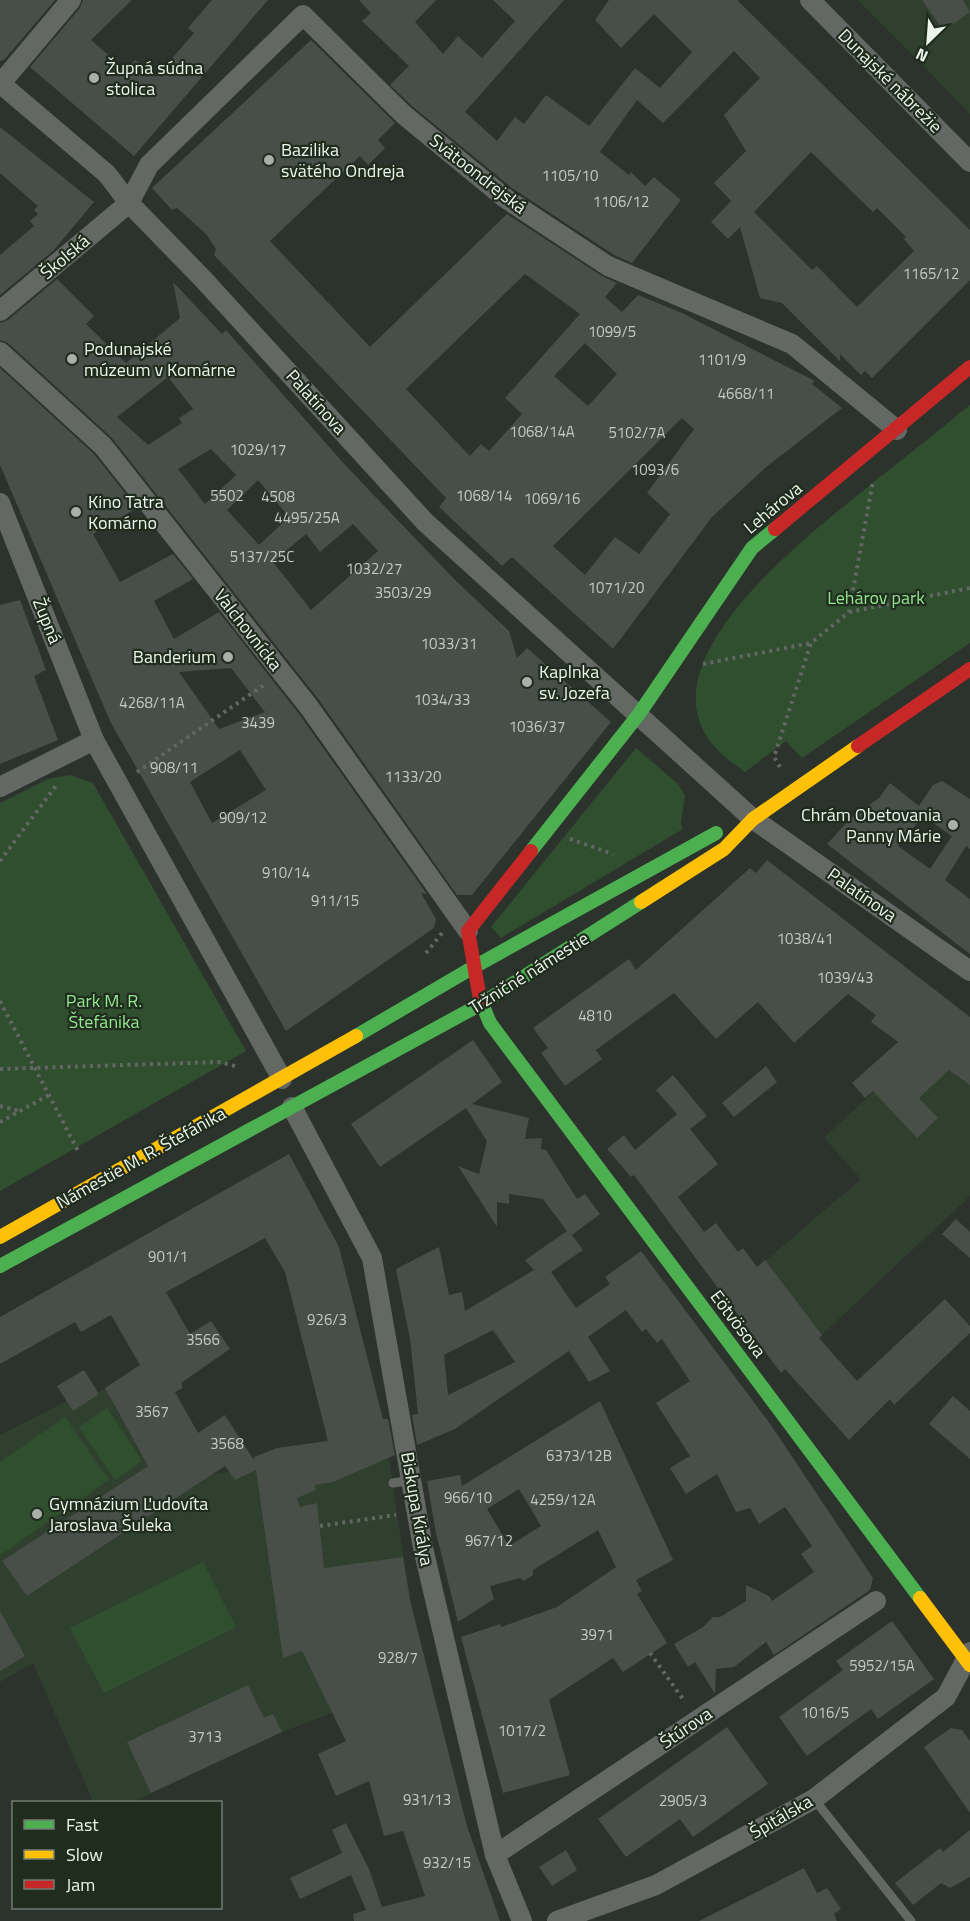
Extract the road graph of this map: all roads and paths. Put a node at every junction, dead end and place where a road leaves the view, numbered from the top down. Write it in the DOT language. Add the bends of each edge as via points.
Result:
graph roads {
  1 [pos="71,0"];
  2 [pos="810,0"];
  3 [pos="1,83"];
  4 [pos="970,162"];
  5 [pos="129,203"];
  6 [pos="0,311"];
  7 [pos="0,352"];
  8 [pos="970,367"];
  9 [pos="897,430"];
  10 [pos="874,474"];
  11 [pos="0,503"];
  12 [pos="970,588"];
  13 [pos="849,612"];
  14 [pos="811,643"];
  15 [pos="696,665"];
  16 [pos="970,669"];
  17 [pos="282,673"];
  18 [pos="639,714"];
  19 [pos="94,740"];
  20 [pos="784,773"];
  21 [pos="118,783"];
  22 [pos="0,787"];
  23 [pos="753,819"];
  24 [pos="561,836"];
  25 [pos="613,854"];
  26 [pos="468,931"];
  27 [pos="472,968"];
  28 [pos="970,971"];
  29 [pos="0,1001"];
  30 [pos="481,1004"];
  31 [pos="239,1067"];
  32 [pos="36,1068"];
  33 [pos="0,1069"];
  34 [pos="287,1093"];
  35 [pos="49,1095"];
  36 [pos="0,1106"];
  37 [pos="20,1111"];
  38 [pos="0,1122"];
  39 [pos="78,1151"];
  40 [pos="0,1237"];
  41 [pos="0,1266"];
  42 [pos="397,1515"];
  43 [pos="320,1526"];
  44 [pos="876,1601"];
  45 [pos="650,1653"];
  46 [pos="969,1658"];
  47 [pos="698,1720"];
  48 [pos="814,1798"];
  49 [pos="495,1855"];
  50 [pos="522,1921"];
  51 [pos="557,1921"];
  52 [pos="911,1921"];
  1 -- 3 [label="street"];
  2 -- 4 [label="street, Dunajské nábrežie"];
  3 -- 5 [label="street, Palatínova" via="107,174"];
  5 -- 6 [label="street, Školská"];
  5 -- 9 [label="street, Svätoondrejská" via="149,165 303,15 404,115 505,198 608,266 792,344"];
  5 -- 18 [label="street, Palatínova" via="425,522"];
  7 -- 17 [label="street, Valchovnícka" via="103,446"];
  8 -- 9 [label="main road, Lehárova"];
  9 -- 18 [label="main road, Lehárova" via="752,548"];
  10 -- 13 [label="path"];
  11 -- 19 [label="street, Župná"];
  12 -- 13 [label="path"];
  13 -- 14 [label="path"];
  14 -- 15 [label="path"];
  14 -- 20 [label="path" via="774,756"];
  16 -- 23 [label="main road"];
  17 -- 21 [label="path"];
  17 -- 26 [label="street, Valchovnícka"];
  18 -- 23 [label="street"];
  18 -- 26 [label="main road"];
  19 -- 21 [label="street, Župná"];
  19 -- 22 [label="street"];
  21 -- 34 [label="street, Biskupa Királya"];
  23 -- 27 [label="main road, Tržničné námestie" via="712,835"];
  23 -- 28 [label="street, Palatínova"];
  23 -- 30 [label="main road, Tržničné námestie" via="724,849"];
  24 -- 25 [label="path"];
  26 -- 27 [label="main road, Tržničné námestie"];
  27 -- 30 [label="main road, Eötvösova"];
  27 -- 34 [label="main road, Tržničné námestie"];
  29 -- 32 [label="path"];
  30 -- 34 [label="main road, Tržničné námestie"];
  30 -- 46 [label="main road, Eötvösova" via="490,1023"];
  31 -- 32 [label="path" via="219,1062"];
  32 -- 33 [label="path"];
  32 -- 35 [label="path"];
  34 -- 40 [label="main road, Námestie M. R. Štefánika"];
  34 -- 41 [label="main road"];
  34 -- 49 [label="street, Biskupa Királya" via="372,1258 402,1481 423,1548"];
  35 -- 37 [label="path"];
  35 -- 39 [label="path"];
  36 -- 37 [label="path"];
  37 -- 38 [label="path"];
  42 -- 43 [label="path"];
  44 -- 47 [label="street, Štúrova"];
  45 -- 47 [label="path"];
  46 -- 48 [label="street, Špitálska" via="946,1697"];
  47 -- 49 [label="street, Štúrova"];
  48 -- 51 [label="street, Špitálska" via="656,1885"];
  48 -- 52 [label="lane"];
  49 -- 50 [label="street, Biskupa Királya"];
}
